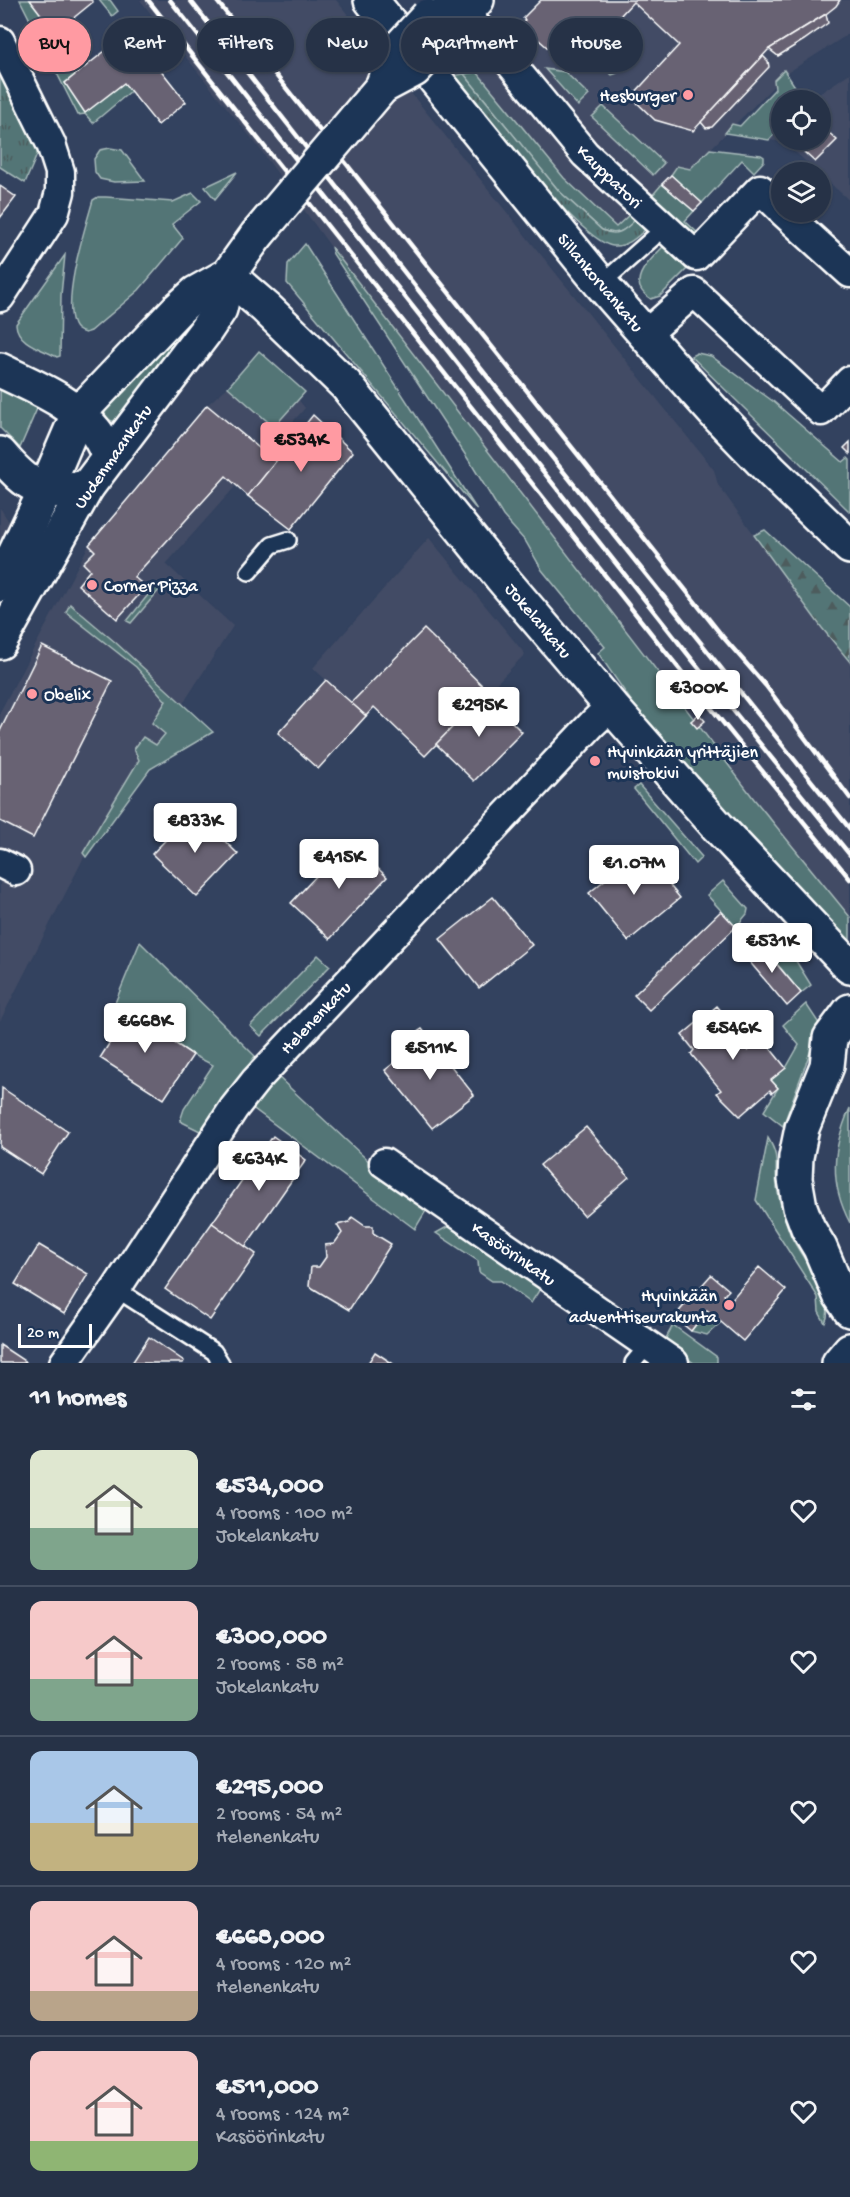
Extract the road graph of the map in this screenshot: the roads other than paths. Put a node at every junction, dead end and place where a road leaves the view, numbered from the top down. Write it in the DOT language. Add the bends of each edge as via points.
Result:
graph roads {
  1 [pos="371,0"];
  2 [pos="451,12"];
  3 [pos="0,41"];
  4 [pos="771,200"];
  5 [pos="794,222"];
  6 [pos="653,238"];
  7 [pos="850,273"];
  8 [pos="228,275"];
  9 [pos="601,284"];
  10 [pos="0,297"];
  11 [pos="645,335"];
  12 [pos="0,370"];
  13 [pos="850,381"];
  14 [pos="78,414"];
  15 [pos="0,454"];
  16 [pos="109,456"];
  17 [pos="87,487"];
  18 [pos="45,491"];
  19 [pos="288,540"];
  20 [pos="850,547"];
  21 [pos="249,572"];
  22 [pos="0,585"];
  23 [pos="0,642"];
  24 [pos="612,706"];
  25 [pos="850,967"];
  26 [pos="850,1011"];
  27 [pos="839,1059"];
  28 [pos="384,1163"];
  29 [pos="820,1248"];
  30 [pos="850,1270"];
  31 [pos="116,1289"];
  32 [pos="850,1310"];
  33 [pos="850,1350"];
  34 [pos="640,1354"];
  35 [pos="850,1361"];
  36 [pos="64,1363"];
  37 [pos="220,1363"];
  38 [pos="674,1363"];
  39 [pos="840,1363"];
  1 -- 9 [label="main road, Sillankorvankatu"];
  2 -- 4 [label="street, Kauppatori" via="492,40 585,154 696,256 760,189"];
  2 -- 8 [label="main road, Uudenmaankatu, bridge" via="414,70 382,87 256,236"];
  3 -- 10 [label="street" via="51,144 60,172 54,214"];
  5 -- 7 [label="street, Kauppatori"];
  6 -- 9 [label="lane"];
  8 -- 14 [label="main road, Uudenmaankatu" via="196,293 177,310"];
  8 -- 16 [label="main road, Uudenmaankatu" via="220,309"];
  8 -- 24 [label="main road, Jokelankatu" via="346,386"];
  9 -- 11 [label="main road, Sillankorvankatu"];
  11 -- 13 [label="street" via="694,292 821,411"];
  11 -- 20 [label="main road, Sillankorvankatu" via="714,412"];
  12 -- 14 [label="main road" via="50,394"];
  14 -- 16 [label="main road" via="95,431"];
  14 -- 18 [label="main road, Uudenmaankatu"];
  15 -- 18 [label="main road" via="16,472"];
  16 -- 17 [label="main road, Uudenmaankatu"];
  17 -- 18 [label="main road"];
  17 -- 23 [label="main road, Uudenmaankatu"];
  18 -- 22 [label="main road, Uudenmaankatu"];
  19 -- 21 [label="lane" via="272,545"];
  24 -- 25 [label="main road, Jokelankatu" via="718,828"];
  24 -- 31 [label="street, Helenenkatu" via="256,1080"];
  26 -- 27 [label="main road" via="830,1038"];
  27 -- 29 [label="main road" via="802,1128 796,1157 800,1207"];
  28 -- 34 [label="street, Kasöörinkatu"];
  29 -- 30 [label="main road"];
  29 -- 32 [label="main road"];
  31 -- 36 [label="street, Helenenkatu"];
  31 -- 37 [label="lane" via="214,1352"];
  33 -- 39 [label="main road"];
  34 -- 38 [label="street, Kasöörinkatu"];
  35 -- 39 [label="main road"];
}
